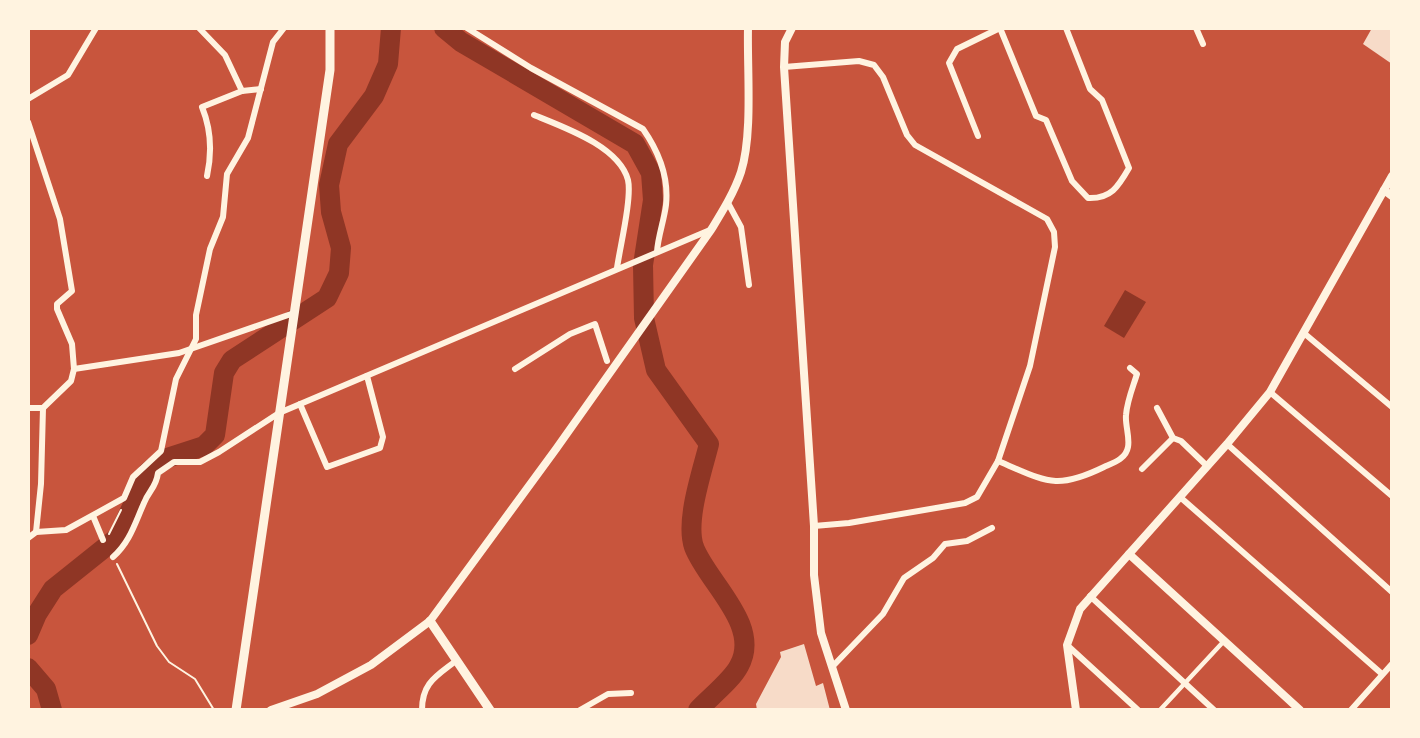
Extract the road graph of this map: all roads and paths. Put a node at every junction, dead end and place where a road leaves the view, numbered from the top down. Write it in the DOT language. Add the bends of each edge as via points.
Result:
graph roads {
  1 [pos="96,28"];
  2 [pos="198,28"];
  3 [pos="284,28"];
  4 [pos="330,28"];
  5 [pos="467,28"];
  6 [pos="748,28"];
  7 [pos="792,28"];
  8 [pos="1000,28"];
  9 [pos="1066,28"];
  10 [pos="1196,28"];
  11 [pos="1203,44"];
  12 [pos="784,66"];
  13 [pos="261,90"];
  14 [pos="243,91"];
  15 [pos="28,99"];
  16 [pos="534,115"];
  17 [pos="28,122"];
  18 [pos="978,136"];
  19 [pos="207,176"];
  20 [pos="1392,176"];
  21 [pos="1384,190"];
  22 [pos="1392,196"];
  23 [pos="728,203"];
  24 [pos="711,230"];
  25 [pos="657,252"];
  26 [pos="617,268"];
  27 [pos="749,285"];
  28 [pos="294,313"];
  29 [pos="1305,333"];
  30 [pos="192,350"];
  31 [pos="607,361"];
  32 [pos="1130,368"];
  33 [pos="74,369"];
  34 [pos="515,369"];
  35 [pos="367,376"];
  36 [pos="1270,392"];
  37 [pos="300,404"];
  38 [pos="1392,407"];
  39 [pos="28,408"];
  40 [pos="43,408"];
  41 [pos="1157,408"];
  42 [pos="279,413"];
  43 [pos="1173,438"];
  44 [pos="1227,444"];
  45 [pos="998,461"];
  46 [pos="145,465"];
  47 [pos="1207,466"];
  48 [pos="1142,469"];
  49 [pos="158,472"];
  50 [pos="1392,496"];
  51 [pos="1180,497"];
  52 [pos="124,498"];
  53 [pos="93,516"];
  54 [pos="814,526"];
  55 [pos="992,528"];
  56 [pos="36,532"];
  57 [pos="28,538"];
  58 [pos="103,540"];
  59 [pos="1129,554"];
  60 [pos="113,557"];
  61 [pos="1392,592"];
  62 [pos="1090,596"];
  63 [pos="430,621"];
  64 [pos="1224,641"];
  65 [pos="1067,645"];
  66 [pos="458,660"];
  67 [pos="1392,664"];
  68 [pos="832,667"];
  69 [pos="1382,674"];
  70 [pos="1185,683"];
  71 [pos="632,693"];
  72 [pos="214,710"];
  73 [pos="236,710"];
  74 [pos="271,710"];
  75 [pos="422,710"];
  76 [pos="490,710"];
  77 [pos="580,710"];
  78 [pos="846,710"];
  79 [pos="1076,710"];
  80 [pos="1138,710"];
  81 [pos="1160,710"];
  82 [pos="1214,710"];
  83 [pos="1300,710"];
  84 [pos="1351,710"];
  1 -- 15 [label="street" via="68,75"];
  2 -- 14 [label="street" via="225,55"];
  3 -- 13 [label="street" via="273,42"];
  4 -- 28 [label="main road" via="330,70"];
  5 -- 25 [label="street" via="643,129 655,145 666,183"];
  6 -- 23 [label="street" via="746,144 741,172"];
  7 -- 12 [label="street" via="785,42"];
  8 -- 9 [label="street" via="1036,116 1046,120 1072,181 1088,198 1099,198 1115,192 1129,168 1102,100 1090,89"];
  8 -- 18 [label="street" via="957,49 950,63"];
  10 -- 11 [label="street"];
  12 -- 45 [label="street" via="859,61 874,65 915,145 1047,219 1054,232 1055,247 1030,366"];
  12 -- 54 [label="street"];
  13 -- 14 [label="street"];
  13 -- 30 [label="street" via="248,138 227,174 223,217 210,249"];
  14 -- 19 [label="street" via="202,107 208,121 211,158"];
  16 -- 26 [label="street" via="608,152 624,170 628,192"];
  17 -- 33 [label="street" via="60,219 72,291 57,304 57,309 72,344"];
  20 -- 21 [label="street"];
  21 -- 22 [label="street"];
  21 -- 29 [label="street"];
  23 -- 24 [label="street"];
  23 -- 27 [label="street" via="741,227"];
  24 -- 25 [label="street"];
  24 -- 63 [label="street"];
  25 -- 26 [label="street"];
  26 -- 35 [label="street"];
  28 -- 30 [label="street"];
  28 -- 42 [label="main road"];
  29 -- 36 [label="street"];
  29 -- 38 [label="street"];
  30 -- 33 [label="street"];
  30 -- 46 [label="street" via="176,379 161,450"];
  31 -- 34 [label="street" via="596,324 570,334"];
  32 -- 45 [label="street" via="1137,374 1126,416 1129,446 1118,460 1084,477 1060,483"];
  33 -- 40 [label="street" via="71,381"];
  35 -- 37 [label="street"];
  35 -- 37 [label="street" via="382,436 380,448 327,467"];
  36 -- 44 [label="street"];
  36 -- 50 [label="street"];
  37 -- 42 [label="street"];
  39 -- 40 [label="street"];
  40 -- 56 [label="street"];
  41 -- 43 [label="street"];
  42 -- 49 [label="street" via="200,462 174,462"];
  42 -- 73 [label="main road"];
  43 -- 47 [label="street"];
  43 -- 48 [label="street"];
  44 -- 47 [label="street"];
  44 -- 61 [label="street"];
  45 -- 54 [label="street" via="977,497 965,503"];
  46 -- 49 [label="street"];
  46 -- 52 [label="street" via="133,477"];
  47 -- 51 [label="street"];
  49 -- 60 [label="street" via="156,486 145,499 125,546"];
  51 -- 59 [label="street"];
  51 -- 69 [label="street"];
  52 -- 53 [label="street"];
  52 -- 58 [label="path" via="119,516"];
  53 -- 56 [label="street" via="66,530"];
  53 -- 58 [label="street"];
  54 -- 68 [label="street" via="814,574 821,633"];
  55 -- 68 [label="street" via="967,541 945,544 933,558 904,578 882,614"];
  56 -- 57 [label="street"];
  59 -- 62 [label="street"];
  59 -- 64 [label="street"];
  60 -- 72 [label="path" via="157,646 170,662 195,679"];
  62 -- 65 [label="street" via="1080,609"];
  62 -- 70 [label="street"];
  63 -- 66 [label="main road"];
  63 -- 74 [label="street" via="371,665 317,694"];
  64 -- 70 [label="street"];
  64 -- 83 [label="street"];
  65 -- 79 [label="street"];
  65 -- 80 [label="street"];
  66 -- 75 [label="street" via="422,693"];
  66 -- 76 [label="main road"];
  67 -- 69 [label="street"];
  68 -- 78 [label="street"];
  69 -- 84 [label="street"];
  70 -- 81 [label="street"];
  70 -- 82 [label="street"];
  71 -- 77 [label="street" via="608,694"];
}
